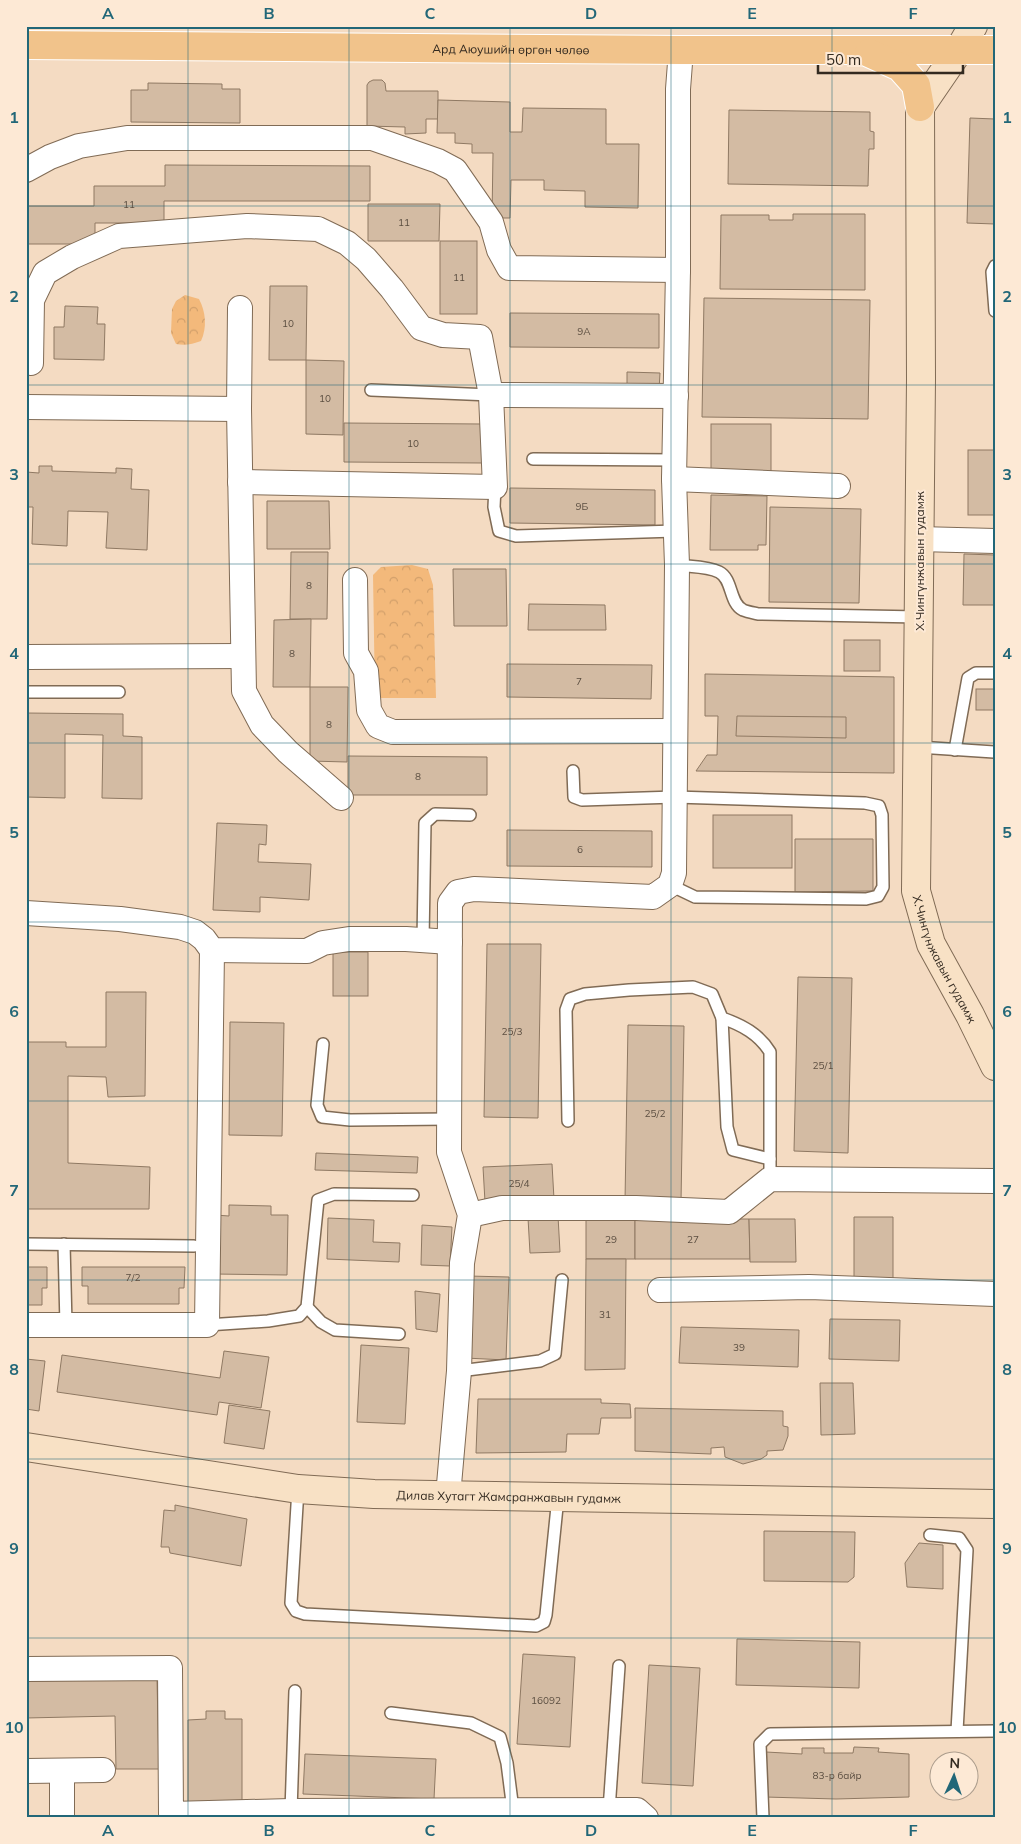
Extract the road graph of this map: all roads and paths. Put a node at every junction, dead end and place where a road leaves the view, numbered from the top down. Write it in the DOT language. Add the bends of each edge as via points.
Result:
graph roads {
  1 [pos="973,26"];
  2 [pos="113,36"];
  3 [pos="26,45"];
  4 [pos="681,50"];
  5 [pos="861,50"];
  6 [pos="960,50"];
  7 [pos="995,50"];
  8 [pos="920,107"];
  9 [pos="26,170"];
  10 [pos="995,266"];
  11 [pos="678,270"];
  12 [pos="240,308"];
  13 [pos="995,311"];
  14 [pos="31,364"];
  15 [pos="371,390"];
  16 [pos="491,395"];
  17 [pos="676,396"];
  18 [pos="26,407"];
  19 [pos="239,409"];
  20 [pos="534,459"];
  21 [pos="674,470"];
  22 [pos="240,482"];
  23 [pos="838,486"];
  24 [pos="495,487"];
  25 [pos="675,531"];
  26 [pos="920,540"];
  27 [pos="995,541"];
  28 [pos="677,565"];
  29 [pos="355,580"];
  30 [pos="919,617"];
  31 [pos="242,656"];
  32 [pos="26,657"];
  33 [pos="995,673"];
  34 [pos="26,692"];
  35 [pos="119,692"];
  36 [pos="674,731"];
  37 [pos="918,747"];
  38 [pos="955,750"];
  39 [pos="994,752"];
  40 [pos="573,771"];
  41 [pos="674,797"];
  42 [pos="341,798"];
  43 [pos="470,815"];
  44 [pos="670,885"];
  45 [pos="26,913"];
  46 [pos="423,940"];
  47 [pos="450,942"];
  48 [pos="212,950"];
  49 [pos="722,1018"];
  50 [pos="323,1044"];
  51 [pos="995,1066"];
  52 [pos="450,1118"];
  53 [pos="568,1121"];
  54 [pos="770,1169"];
  55 [pos="995,1181"];
  56 [pos="413,1195"];
  57 [pos="470,1215"];
  58 [pos="26,1244"];
  59 [pos="64,1244"];
  60 [pos="194,1246"];
  61 [pos="562,1280"];
  62 [pos="660,1290"];
  63 [pos="995,1294"];
  64 [pos="307,1308"];
  65 [pos="207,1324"];
  66 [pos="26,1325"];
  67 [pos="66,1325"];
  68 [pos="399,1334"];
  69 [pos="458,1371"];
  70 [pos="26,1447"];
  71 [pos="298,1490"];
  72 [pos="448,1496"];
  73 [pos="558,1497"];
  74 [pos="995,1504"];
  75 [pos="930,1535"];
  76 [pos="619,1666"];
  77 [pos="26,1669"];
  78 [pos="295,1691"];
  79 [pos="391,1713"];
  80 [pos="957,1731"];
  81 [pos="995,1731"];
  82 [pos="103,1770"];
  83 [pos="26,1771"];
  84 [pos="62,1771"];
  85 [pos="512,1810"];
  86 [pos="609,1810"];
  87 [pos="291,1811"];
  88 [pos="165,1816"];
  89 [pos="62,1818"];
  90 [pos="646,1818"];
  91 [pos="763,1818"];
  1 -- 6 [label="main road"];
  2 -- 3 [label="main road, Ард Аюушийн өргөн чөлөө"];
  2 -- 4 [label="main road, Ард Аюушийн өргөн чөлөө"];
  4 -- 5 [label="main road, Ард Аюушийн өргөн чөлөө"];
  4 -- 11 [label="street"];
  5 -- 6 [label="main road, Ард Аюушийн өргөн чөлөө"];
  5 -- 8 [label="main road" via="900,67 916,85"];
  6 -- 7 [label="main road, Ард Аюушийн өргөн чөлөө"];
  6 -- 8 [label="main road"];
  8 -- 26 [label="main road, Х.Чингүнжавын гудамж"];
  9 -- 11 [label="street" via="79,146 127,138 372,138 455,170 491,222 499,250 509,268"];
  10 -- 13 [label="lane" via="992,272"];
  11 -- 17 [label="street"];
  12 -- 19 [label="street"];
  14 -- 16 [label="street" via="32,300 45,273 72,257 119,236 247,226 318,229 347,242 366,259 421,328 443,335 480,338"];
  15 -- 16 [label="lane"];
  16 -- 17 [label="street"];
  16 -- 24 [label="street"];
  17 -- 21 [label="street"];
  18 -- 19 [label="street"];
  19 -- 22 [label="street"];
  20 -- 21 [label="lane"];
  21 -- 23 [label="street"];
  21 -- 25 [label="street"];
  22 -- 24 [label="street"];
  22 -- 31 [label="street"];
  24 -- 25 [label="lane" via="494,507 499,531 516,536"];
  25 -- 28 [label="street"];
  26 -- 27 [label="street"];
  26 -- 30 [label="main road, Х.Чингүнжавын гудамж"];
  28 -- 30 [label="lane" via="708,568 721,573 742,610 758,614"];
  28 -- 36 [label="street"];
  29 -- 36 [label="street" via="356,653 366,671 368,710 378,726 393,732"];
  30 -- 37 [label="main road, Х.Чингүнжавын гудамж"];
  31 -- 32 [label="street"];
  31 -- 42 [label="street" via="244,691 262,725"];
  33 -- 38 [label="lane" via="976,673 968,678"];
  34 -- 35 [label="lane"];
  36 -- 41 [label="street"];
  37 -- 38 [label="lane"];
  37 -- 51 [label="main road, Х.Чингүнжавын гудамж" via="916,891 931,944"];
  38 -- 39 [label="lane"];
  40 -- 41 [label="lane" via="574,797 582,800"];
  41 -- 44 [label="street" via="674,873"];
  41 -- 44 [label="lane" via="879,806 882,815 883,887 878,896 866,899 694,898"];
  43 -- 46 [label="lane" via="435,814 425,823"];
  44 -- 47 [label="street" via="653,897 474,889 458,892 450,903"];
  45 -- 48 [label="street" via="120,919 180,927 195,932"];
  46 -- 47 [label="street"];
  46 -- 48 [label="street" via="348,938 306,951"];
  47 -- 52 [label="street"];
  48 -- 65 [label="street"];
  49 -- 53 [label="lane" via="712,994 693,987 585,994 570,999 566,1010"];
  49 -- 54 [label="lane" via="728,1127 733,1150"];
  49 -- 54 [label="lane" via="763,1040 770,1052"];
  50 -- 52 [label="lane" via="317,1106 322,1117 350,1120"];
  52 -- 57 [label="street" via="449,1152"];
  54 -- 55 [label="street"];
  54 -- 57 [label="street" via="729,1212 502,1208"];
  56 -- 64 [label="lane" via="334,1194 318,1200"];
  57 -- 69 [label="street" via="462,1263"];
  58 -- 59 [label="lane"];
  59 -- 60 [label="lane"];
  59 -- 67 [label="lane"];
  61 -- 69 [label="lane" via="555,1354 540,1361"];
  62 -- 63 [label="street" via="808,1287"];
  64 -- 65 [label="lane" via="299,1316 268,1321"];
  64 -- 68 [label="lane" via="335,1330"];
  65 -- 67 [label="street"];
  66 -- 67 [label="street"];
  69 -- 72 [label="street"];
  70 -- 71 [label="main road, Дилав Хутагт Жамсранжавын гудамж"];
  71 -- 72 [label="main road, Дилав Хутагт Жамсранжавын гудамж"];
  71 -- 73 [label="lane" via="291,1603 296,1611 536,1626 544,1622 546,1615"];
  72 -- 73 [label="main road, Дилав Хутагт Жамсранжавын гудамж"];
  73 -- 74 [label="main road, Дилав Хутагт Жамсранжавын гудамж"];
  75 -- 80 [label="lane" via="959,1538 966,1550"];
  76 -- 86 [label="lane"];
  77 -- 88 [label="street" via="170,1668"];
  78 -- 87 [label="lane"];
  79 -- 85 [label="lane" via="470,1723 500,1737 507,1764"];
  80 -- 81 [label="lane"];
  80 -- 91 [label="lane" via="770,1734 760,1744"];
  82 -- 84 [label="street"];
  83 -- 84 [label="street"];
  84 -- 89 [label="street"];
  85 -- 86 [label="street"];
  85 -- 87 [label="street"];
  86 -- 90 [label="street" via="637,1810"];
  87 -- 88 [label="street"];
}
